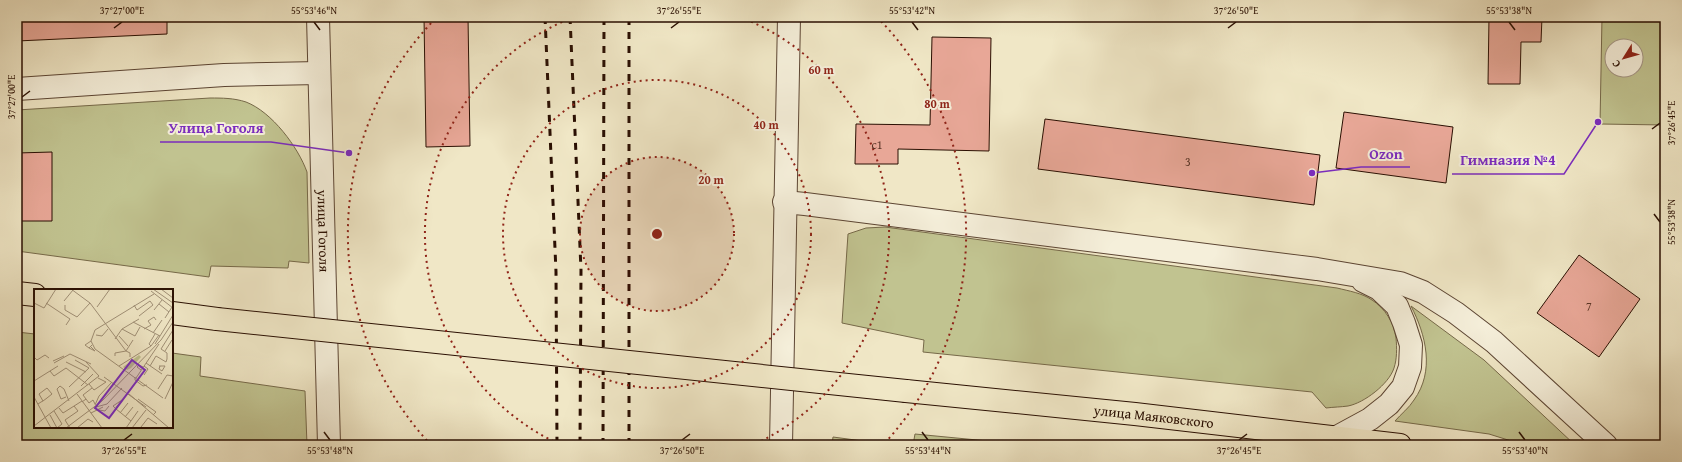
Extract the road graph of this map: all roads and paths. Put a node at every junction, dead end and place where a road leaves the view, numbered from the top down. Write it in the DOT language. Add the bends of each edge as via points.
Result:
graph roads {
  1 [pos="318,17"];
  2 [pos="788,17"];
  3 [pos="319,73"];
  4 [pos="17,89"];
  5 [pos="784,202"];
  6 [pos="1354,276"];
  7 [pos="17,293"];
  8 [pos="34,295"];
  9 [pos="173,313"];
  10 [pos="1339,442"];
  11 [pos="329,445"];
  12 [pos="781,445"];
  13 [pos="1400,445"];
  14 [pos="1606,445"];
  1 -- 3 [label="street, улица Гоголя"];
  2 -- 5 [label="street"];
  3 -- 4 [label="street" via="224,75"];
  3 -- 11 [label="street, улица Гоголя"];
  5 -- 6 [label="street" via="1317,269"];
  5 -- 12 [label="street"];
  6 -- 10 [label="street" via="1379,289 1397,306 1411,345 1410,367 1403,387 1389,404"];
  6 -- 14 [label="street" via="1400,283 1423,292 1456,313 1494,342"];
  7 -- 8 [label="main road"];
  9 -- 10 [label="main road, улица Маяковского, bridge" via="1135,414"];
  10 -- 13 [label="main road, улица Маяковского"];
}
